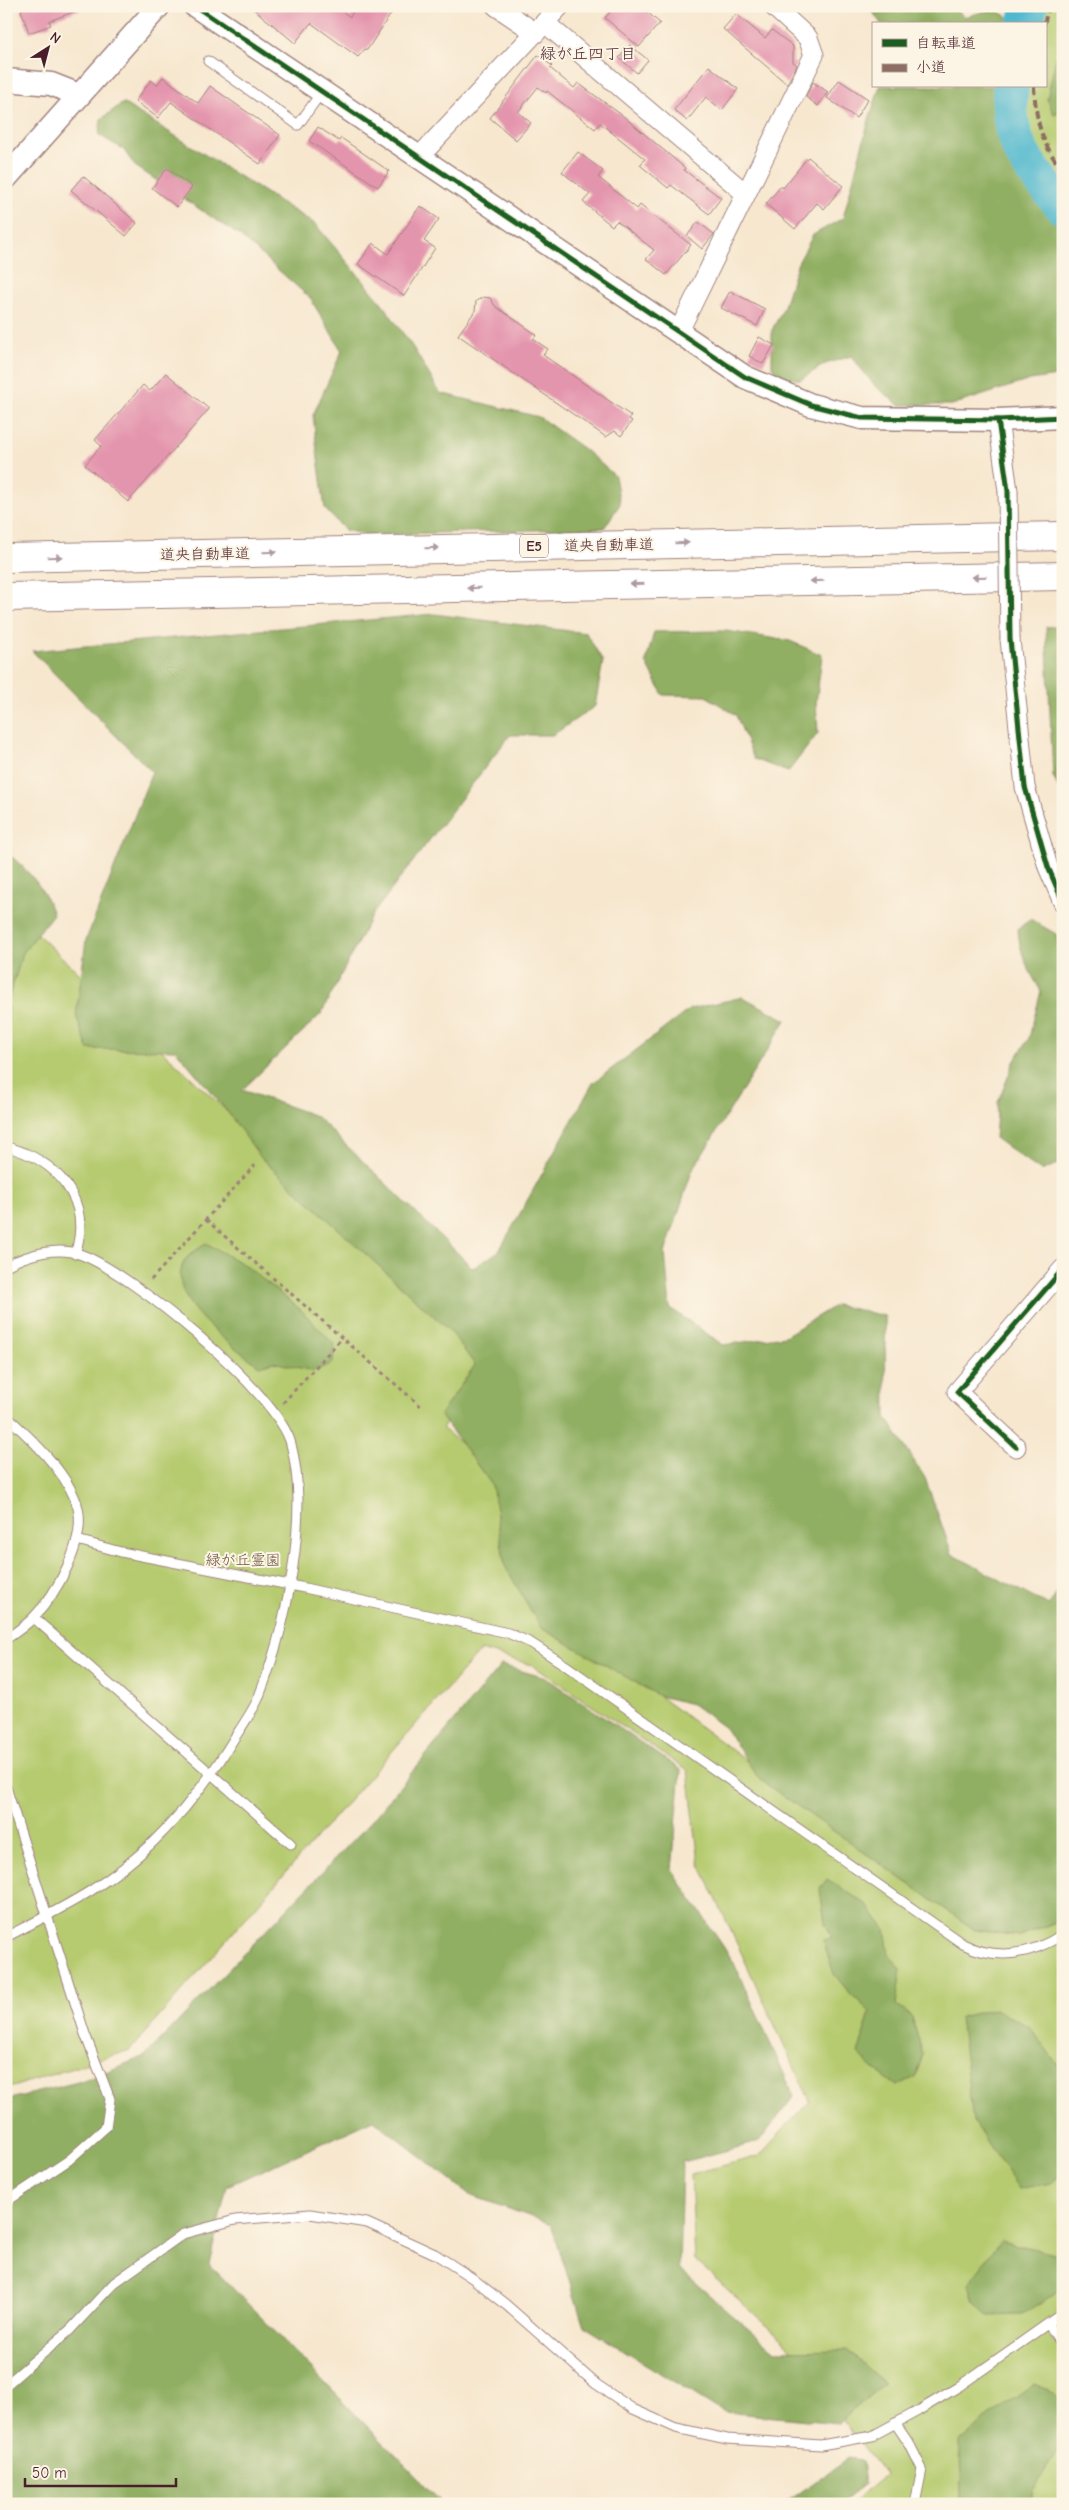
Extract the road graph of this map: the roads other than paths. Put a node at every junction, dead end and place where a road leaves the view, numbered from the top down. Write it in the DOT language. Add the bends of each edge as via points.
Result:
graph roads {
  1 [pos="159,6"];
  2 [pos="195,6"];
  3 [pos="496,6"];
  4 [pos="560,6"];
  5 [pos="775,7"];
  6 [pos="540,28"];
  7 [pos="208,62"];
  8 [pos="6,80"];
  9 [pos="322,91"];
  10 [pos="79,95"];
  11 [pos="420,156"];
  12 [pos="6,178"];
  13 [pos="746,194"];
  14 [pos="678,333"];
  15 [pos="1063,417"];
  16 [pos="998,420"];
  17 [pos="1063,536"];
  18 [pos="6,558"];
  19 [pos="1063,576"];
  20 [pos="6,597"];
  21 [pos="1063,902"];
  22 [pos="6,1147"];
  23 [pos="75,1254"];
  24 [pos="6,1266"];
  25 [pos="1063,1270"];
  26 [pos="6,1416"];
  27 [pos="1016,1447"];
  28 [pos="77,1540"];
  29 [pos="291,1585"];
  30 [pos="34,1618"];
  31 [pos="6,1640"];
  32 [pos="211,1775"];
  33 [pos="6,1787"];
  34 [pos="290,1844"];
  35 [pos="47,1916"];
  36 [pos="1063,1934"];
  37 [pos="6,1937"];
  38 [pos="6,2202"];
  39 [pos="1063,2314"];
  40 [pos="1048,2324"];
  41 [pos="1063,2346"];
  42 [pos="6,2385"];
  43 [pos="895,2423"];
  44 [pos="915,2504"];
  1 -- 10 [label="street"];
  2 -- 9 [label="street"];
  3 -- 6 [label="street"];
  4 -- 6 [label="street"];
  5 -- 13 [label="street" via="808,38 814,55"];
  6 -- 11 [label="street"];
  6 -- 13 [label="street"];
  7 -- 9 [label="lane" via="298,124"];
  8 -- 10 [label="street" via="50,84"];
  9 -- 11 [label="street"];
  10 -- 12 [label="street"];
  11 -- 14 [label="street"];
  13 -- 14 [label="street"];
  14 -- 16 [label="street" via="745,377 811,405 862,418"];
  15 -- 16 [label="street"];
  16 -- 21 [label="street, bridge" via="1008,491 1010,639 1025,787 1048,867"];
  18 -- 17 [label="highway, 道央自動車道 / E5, one-way"];
  19 -- 20 [label="highway, one-way"];
  22 -- 23 [label="lane" via="41,1160 58,1175 79,1208 80,1231"];
  23 -- 24 [label="lane" via="49,1251"];
  23 -- 29 [label="lane" via="82,1255 141,1292 236,1370 274,1413 290,1441 299,1484"];
  25 -- 27 [label="street" via="957,1392"];
  26 -- 28 [label="lane" via="31,1438 70,1488 78,1508"];
  28 -- 29 [label="lane" via="121,1552"];
  28 -- 30 [label="lane" via="60,1584"];
  29 -- 32 [label="lane" via="285,1618 257,1701"];
  29 -- 36 [label="lane" via="508,1633 531,1643 947,1934 974,1949 989,1954 1021,1953"];
  30 -- 31 [label="lane"];
  30 -- 32 [label="lane"];
  32 -- 34 [label="lane"];
  32 -- 35 [label="lane" via="154,1842 108,1880"];
  33 -- 35 [label="lane"];
  35 -- 37 [label="lane"];
  35 -- 38 [label="lane" via="85,2034 110,2098 106,2127 69,2160"];
  39 -- 40 [label="lane"];
  40 -- 41 [label="lane"];
  40 -- 43 [label="lane" via="958,2387"];
  42 -- 43 [label="lane" via="70,2330 114,2283 183,2234 235,2220 310,2214 367,2223 435,2254 504,2303 596,2384 633,2409 676,2428 727,2440 821,2445 872,2436"];
  43 -- 44 [label="lane" via="922,2469"];
}
